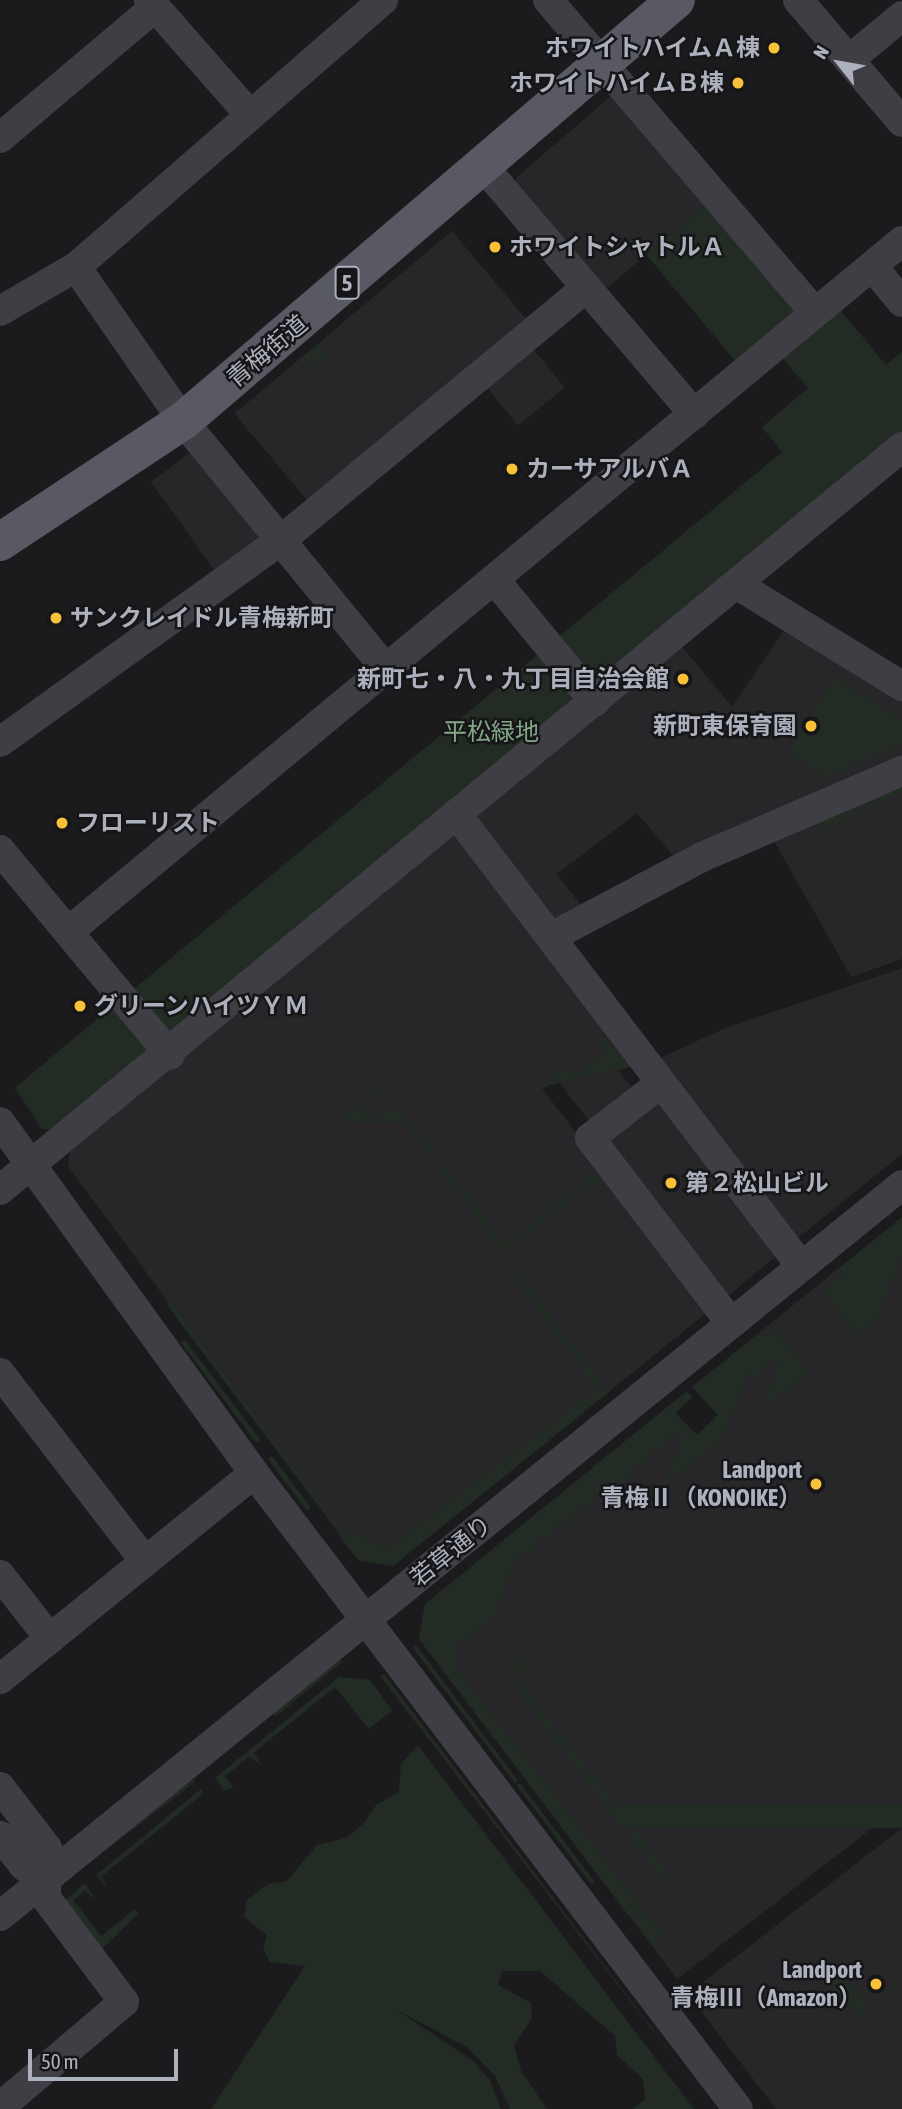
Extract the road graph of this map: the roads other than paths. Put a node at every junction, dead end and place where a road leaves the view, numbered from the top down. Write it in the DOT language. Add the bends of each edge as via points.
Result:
graph roads {
  1 [pos="548,0"];
  2 [pos="677,0"];
  3 [pos="798,0"];
  4 [pos="152,4"];
  5 [pos="366,5"];
  6 [pos="902,16"];
  7 [pos="849,60"];
  8 [pos="603,63"];
  9 [pos="249,114"];
  10 [pos="902,122"];
  11 [pos="0,138"];
  12 [pos="483,166"];
  13 [pos="902,241"];
  14 [pos="872,266"];
  15 [pos="76,267"];
  16 [pos="587,287"];
  17 [pos="902,303"];
  18 [pos="0,310"];
  19 [pos="815,313"];
  20 [pos="694,414"];
  21 [pos="183,421"];
  22 [pos="902,447"];
  23 [pos="280,541"];
  24 [pos="0,542"];
  25 [pos="494,579"];
  26 [pos="736,584"];
  27 [pos="387,668"];
  28 [pos="902,686"];
  29 [pos="595,702"];
  30 [pos="0,742"];
  31 [pos="902,771"];
  32 [pos="458,816"];
  33 [pos="0,850"];
  34 [pos="68,932"];
  35 [pos="551,937"];
  36 [pos="170,1055"];
  37 [pos="661,1083"];
  38 [pos="0,1122"];
  39 [pos="30,1168"];
  40 [pos="902,1185"];
  41 [pos="0,1191"];
  42 [pos="802,1266"];
  43 [pos="731,1323"];
  44 [pos="0,1373"];
  45 [pos="254,1473"];
  46 [pos="145,1561"];
  47 [pos="0,1575"];
  48 [pos="366,1619"];
  49 [pos="50,1639"];
  50 [pos="0,1679"];
  51 [pos="0,1787"];
  52 [pos="0,1836"];
  53 [pos="45,1880"];
  54 [pos="0,1916"];
  55 [pos="0,2107"];
  56 [pos="738,2109"];
  1 -- 8 [label="street"];
  2 -- 8 [label="main road, 青梅街道 / 5"];
  3 -- 7 [label="street"];
  4 -- 9 [label="street"];
  4 -- 11 [label="street"];
  5 -- 9 [label="street"];
  6 -- 7 [label="street"];
  7 -- 10 [label="street"];
  8 -- 12 [label="main road, 青梅街道 / 5"];
  8 -- 19 [label="street"];
  9 -- 15 [label="street"];
  12 -- 16 [label="street"];
  12 -- 21 [label="main road, 青梅街道 / 5"];
  13 -- 14 [label="street"];
  14 -- 17 [label="street"];
  14 -- 19 [label="street"];
  15 -- 18 [label="street"];
  15 -- 21 [label="street"];
  16 -- 20 [label="street"];
  16 -- 23 [label="street"];
  19 -- 20 [label="street"];
  20 -- 25 [label="street"];
  21 -- 23 [label="street"];
  21 -- 24 [label="main road, 青梅街道 / 5"];
  22 -- 26 [label="street"];
  23 -- 27 [label="street"];
  23 -- 30 [label="street"];
  25 -- 27 [label="street"];
  25 -- 29 [label="street"];
  26 -- 28 [label="street"];
  26 -- 29 [label="street"];
  27 -- 34 [label="street"];
  29 -- 32 [label="street"];
  31 -- 35 [label="street" via="702,857"];
  32 -- 35 [label="street"];
  32 -- 36 [label="street"];
  33 -- 34 [label="street"];
  34 -- 36 [label="street"];
  35 -- 37 [label="street"];
  36 -- 39 [label="street"];
  37 -- 42 [label="street"];
  37 -- 43 [label="street" via="590,1138"];
  38 -- 39 [label="street"];
  39 -- 41 [label="street"];
  39 -- 45 [label="street"];
  40 -- 42 [label="street, 若草通り"];
  42 -- 43 [label="street, 若草通り"];
  43 -- 48 [label="street, 若草通り"];
  44 -- 46 [label="street"];
  45 -- 46 [label="street"];
  45 -- 48 [label="street"];
  46 -- 49 [label="street"];
  47 -- 49 [label="street"];
  48 -- 53 [label="street, 若草通り"];
  48 -- 56 [label="street"];
  49 -- 50 [label="street"];
  51 -- 53 [label="street" via="47,1848"];
  52 -- 53 [label="street" via="24,1866"];
  53 -- 54 [label="street, 若草通り"];
  53 -- 55 [label="street" via="46,1898 124,2002"];
}
